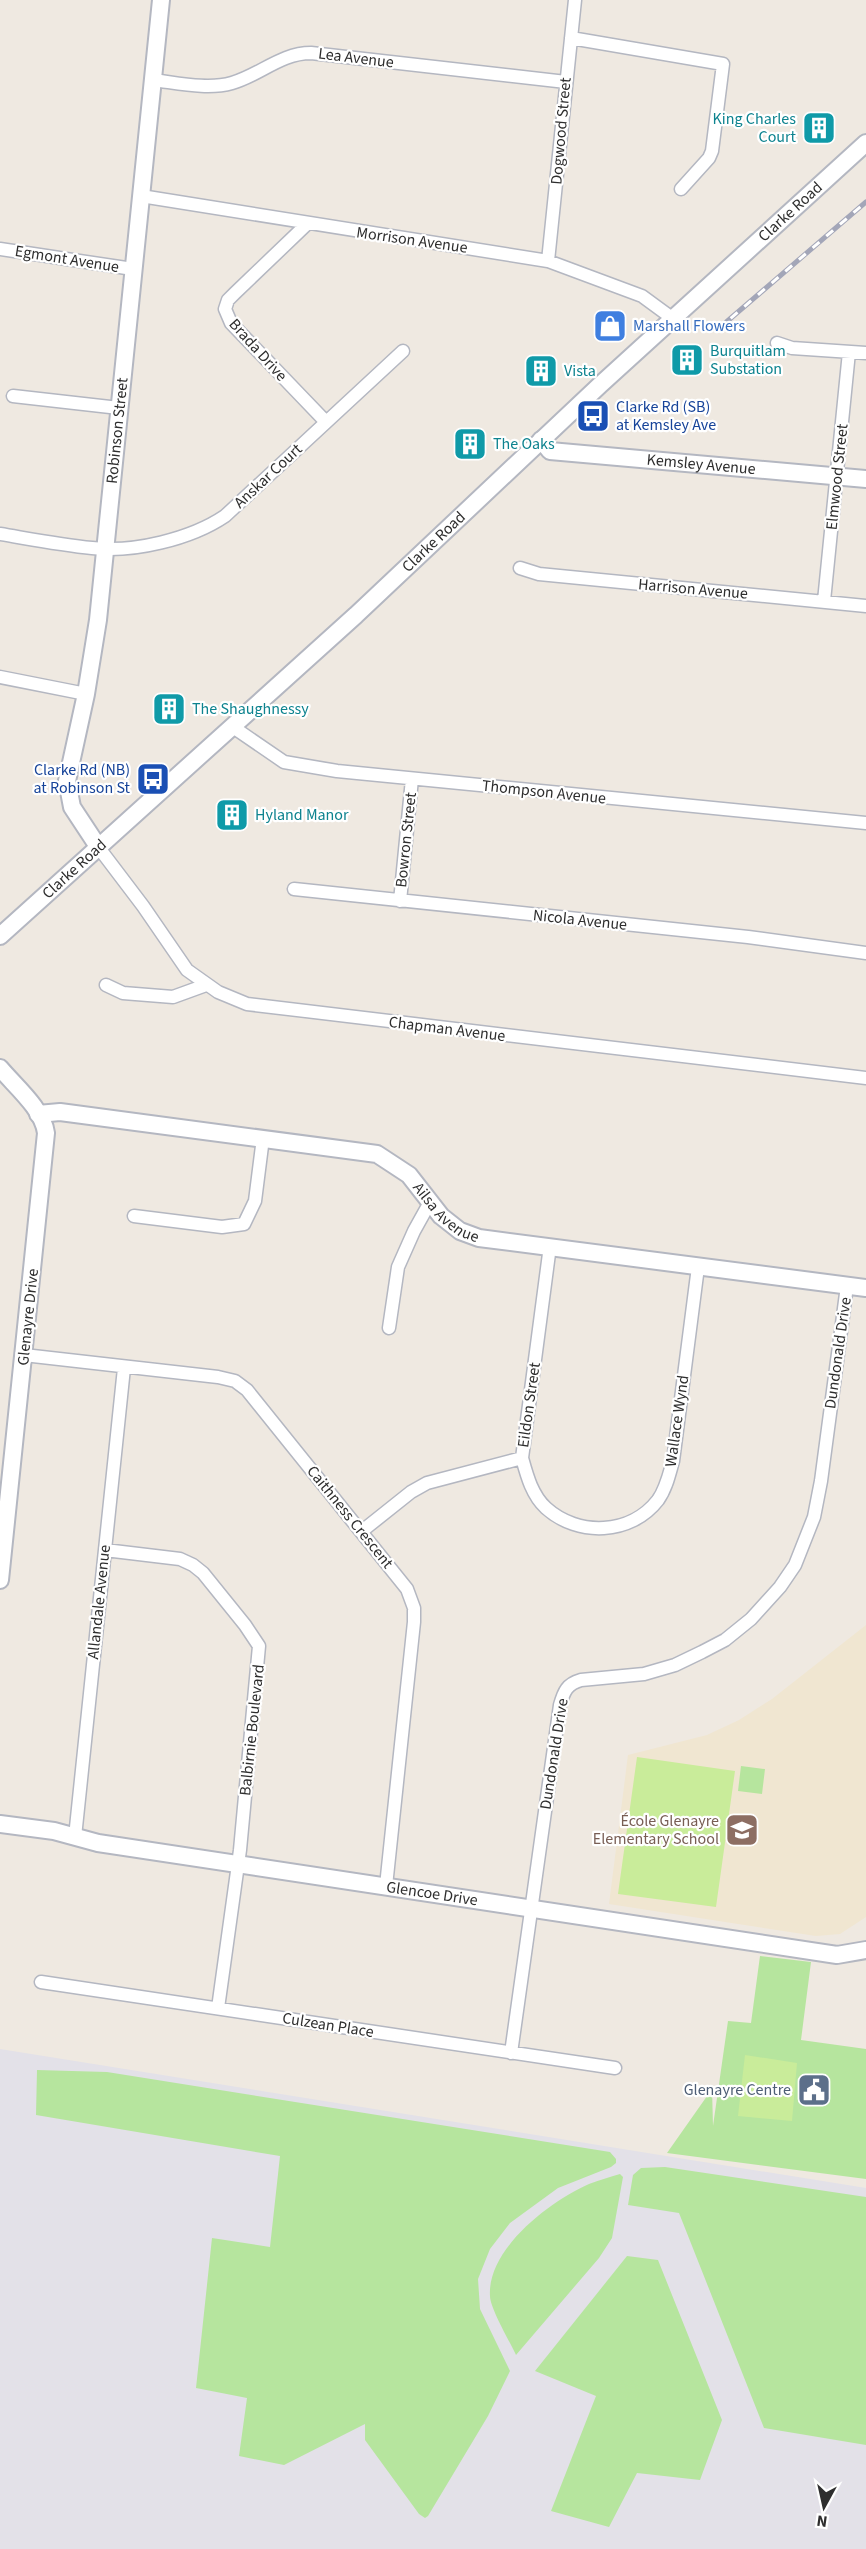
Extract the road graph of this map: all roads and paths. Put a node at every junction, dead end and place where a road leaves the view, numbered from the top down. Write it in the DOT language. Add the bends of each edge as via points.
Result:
graph roads {
  1 [pos="161,0"];
  2 [pos="575,0"];
  3 [pos="571,38"];
  4 [pos="153,80"];
  5 [pos="566,82"];
  6 [pos="866,143"];
  7 [pos="681,189"];
  8 [pos="141,196"];
  9 [pos="307,224"];
  10 [pos="0,249"];
  11 [pos="549,261"];
  12 [pos="133,269"];
  13 [pos="672,318"];
  14 [pos="777,343"];
  15 [pos="403,351"];
  16 [pos="849,352"];
  17 [pos="866,353"];
  18 [pos="13,396"];
  19 [pos="119,408"];
  20 [pos="326,422"];
  21 [pos="541,440"];
  22 [pos="837,476"];
  23 [pos="866,479"];
  24 [pos="0,534"];
  25 [pos="105,549"];
  26 [pos="520,567"];
  27 [pos="824,601"];
  28 [pos="866,606"];
  29 [pos="0,677"];
  30 [pos="86,694"];
  31 [pos="232,727"];
  32 [pos="412,779"];
  33 [pos="866,823"];
  34 [pos="99,848"];
  35 [pos="294,889"];
  36 [pos="400,901"];
  37 [pos="0,936"];
  38 [pos="866,953"];
  39 [pos="106,985"];
  40 [pos="206,985"];
  41 [pos="0,1068"];
  42 [pos="866,1078"];
  43 [pos="38,1114"];
  44 [pos="263,1138"];
  45 [pos="429,1204"];
  46 [pos="135,1216"];
  47 [pos="550,1246"];
  48 [pos="698,1267"];
  49 [pos="847,1286"];
  50 [pos="866,1288"];
  51 [pos="389,1328"];
  52 [pos="24,1355"];
  53 [pos="124,1368"];
  54 [pos="522,1458"];
  55 [pos="5,1469"];
  56 [pos="362,1531"];
  57 [pos="105,1550"];
  58 [pos="0,1580"];
  59 [pos="0,1824"];
  60 [pos="75,1837"];
  61 [pos="237,1863"];
  62 [pos="386,1886"];
  63 [pos="533,1909"];
  64 [pos="866,1950"];
  65 [pos="41,1982"];
  66 [pos="218,2008"];
  67 [pos="511,2053"];
  68 [pos="615,2068"];
  1 -- 4 [label="street, Robinson Street"];
  2 -- 3 [label="street, Dogwood Street"];
  3 -- 5 [label="street, Dogwood Street"];
  3 -- 7 [label="street" via="723,64 712,151"];
  4 -- 5 [label="street, Lea Avenue" via="224,85 295,54 311,53"];
  4 -- 8 [label="street, Robinson Street"];
  5 -- 11 [label="street, Dogwood Street"];
  6 -- 13 [label="street, Clarke Road"];
  8 -- 9 [label="street, Morrison Avenue"];
  8 -- 12 [label="street, Robinson Street"];
  9 -- 11 [label="street, Morrison Avenue"];
  9 -- 20 [label="street, Brada Drive" via="228,300 225,309 231,323"];
  10 -- 12 [label="street, Egmont Avenue"];
  11 -- 13 [label="street, Morrison Avenue" via="636,293"];
  12 -- 19 [label="street, Robinson Street"];
  13 -- 21 [label="street, Clarke Road"];
  14 -- 16 [label="street" via="792,348"];
  15 -- 20 [label="street, Anskar Court"];
  16 -- 17 [label="street"];
  16 -- 22 [label="street, Elmwood Street"];
  18 -- 19 [label="street"];
  19 -- 25 [label="street, Robinson Street"];
  20 -- 25 [label="street, Anskar Court" via="214,523 163,541"];
  21 -- 22 [label="street, Kemsley Avenue" via="550,451"];
  21 -- 31 [label="street, Clarke Road"];
  22 -- 23 [label="street, Kemsley Avenue"];
  22 -- 27 [label="street, Elmwood Street"];
  24 -- 25 [label="street, Anskar Court"];
  25 -- 30 [label="street, Robinson Street"];
  26 -- 27 [label="street, Harrison Avenue" via="538,574"];
  27 -- 28 [label="street, Harrison Avenue"];
  29 -- 30 [label="street"];
  30 -- 34 [label="street, Robinson Street" via="67,771 67,791 72,807"];
  31 -- 32 [label="street, Thompson Avenue" via="284,762"];
  31 -- 34 [label="street, Clarke Road"];
  32 -- 33 [label="street, Thompson Avenue"];
  32 -- 36 [label="street, Bowron Street"];
  34 -- 37 [label="street, Clarke Road"];
  34 -- 40 [label="street, Chapman Avenue" via="187,970"];
  35 -- 36 [label="street, Nicola Avenue"];
  36 -- 38 [label="street, Nicola Avenue"];
  39 -- 40 [label="street" via="123,993 173,997"];
  40 -- 42 [label="street, Chapman Avenue" via="233,999 264,1007"];
  41 -- 43 [label="street, Glenayre Drive"];
  43 -- 44 [label="street, Ailsa Avenue" via="60,1112"];
  43 -- 52 [label="street, Glenayre Drive" via="45,1126 46,1139"];
  44 -- 45 [label="street, Ailsa Avenue" via="377,1154 409,1175"];
  44 -- 46 [label="street" via="255,1201 244,1224 222,1227"];
  45 -- 47 [label="street, Ailsa Avenue" via="460,1231 479,1238"];
  45 -- 51 [label="street" via="398,1267"];
  47 -- 48 [label="street, Ailsa Avenue"];
  47 -- 54 [label="street, Eildon Street"];
  48 -- 49 [label="street, Ailsa Avenue"];
  48 -- 54 [label="street, Wallace Wynd" via="672,1461 659,1499 633,1521 599,1529 581,1526 545,1507 530,1485"];
  49 -- 50 [label="street, Ailsa Avenue"];
  49 -- 63 [label="street, Dundonald Drive" via="814,1517 795,1565 751,1619 725,1640 675,1665 644,1674 581,1680 564,1691"];
  52 -- 53 [label="street, Caithness Crescent"];
  52 -- 55 [label="street, Glenayre Drive"];
  53 -- 56 [label="street, Caithness Crescent" via="235,1381 247,1390"];
  53 -- 57 [label="street, Allandale Avenue"];
  54 -- 56 [label="street, Eildon Street" via="427,1483"];
  55 -- 58 [label="street, Glenayre Drive"];
  56 -- 62 [label="street, Caithness Crescent" via="407,1589 414,1608"];
  57 -- 60 [label="street, Allandale Avenue"];
  57 -- 61 [label="street, Balbirnie Boulevard" via="180,1559 194,1565 257,1641 259,1658"];
  59 -- 60 [label="street, Glencoe Drive"];
  60 -- 61 [label="street, Glencoe Drive"];
  61 -- 62 [label="street, Glencoe Drive"];
  61 -- 66 [label="street, Balbirnie Boulevard"];
  62 -- 63 [label="street, Glencoe Drive"];
  63 -- 64 [label="street, Glencoe Drive" via="837,1955"];
  63 -- 67 [label="street, Dundonald Drive"];
  65 -- 66 [label="street, Culzean Place"];
  66 -- 67 [label="street, Culzean Place"];
  67 -- 68 [label="street, Culzean Place"];
}
